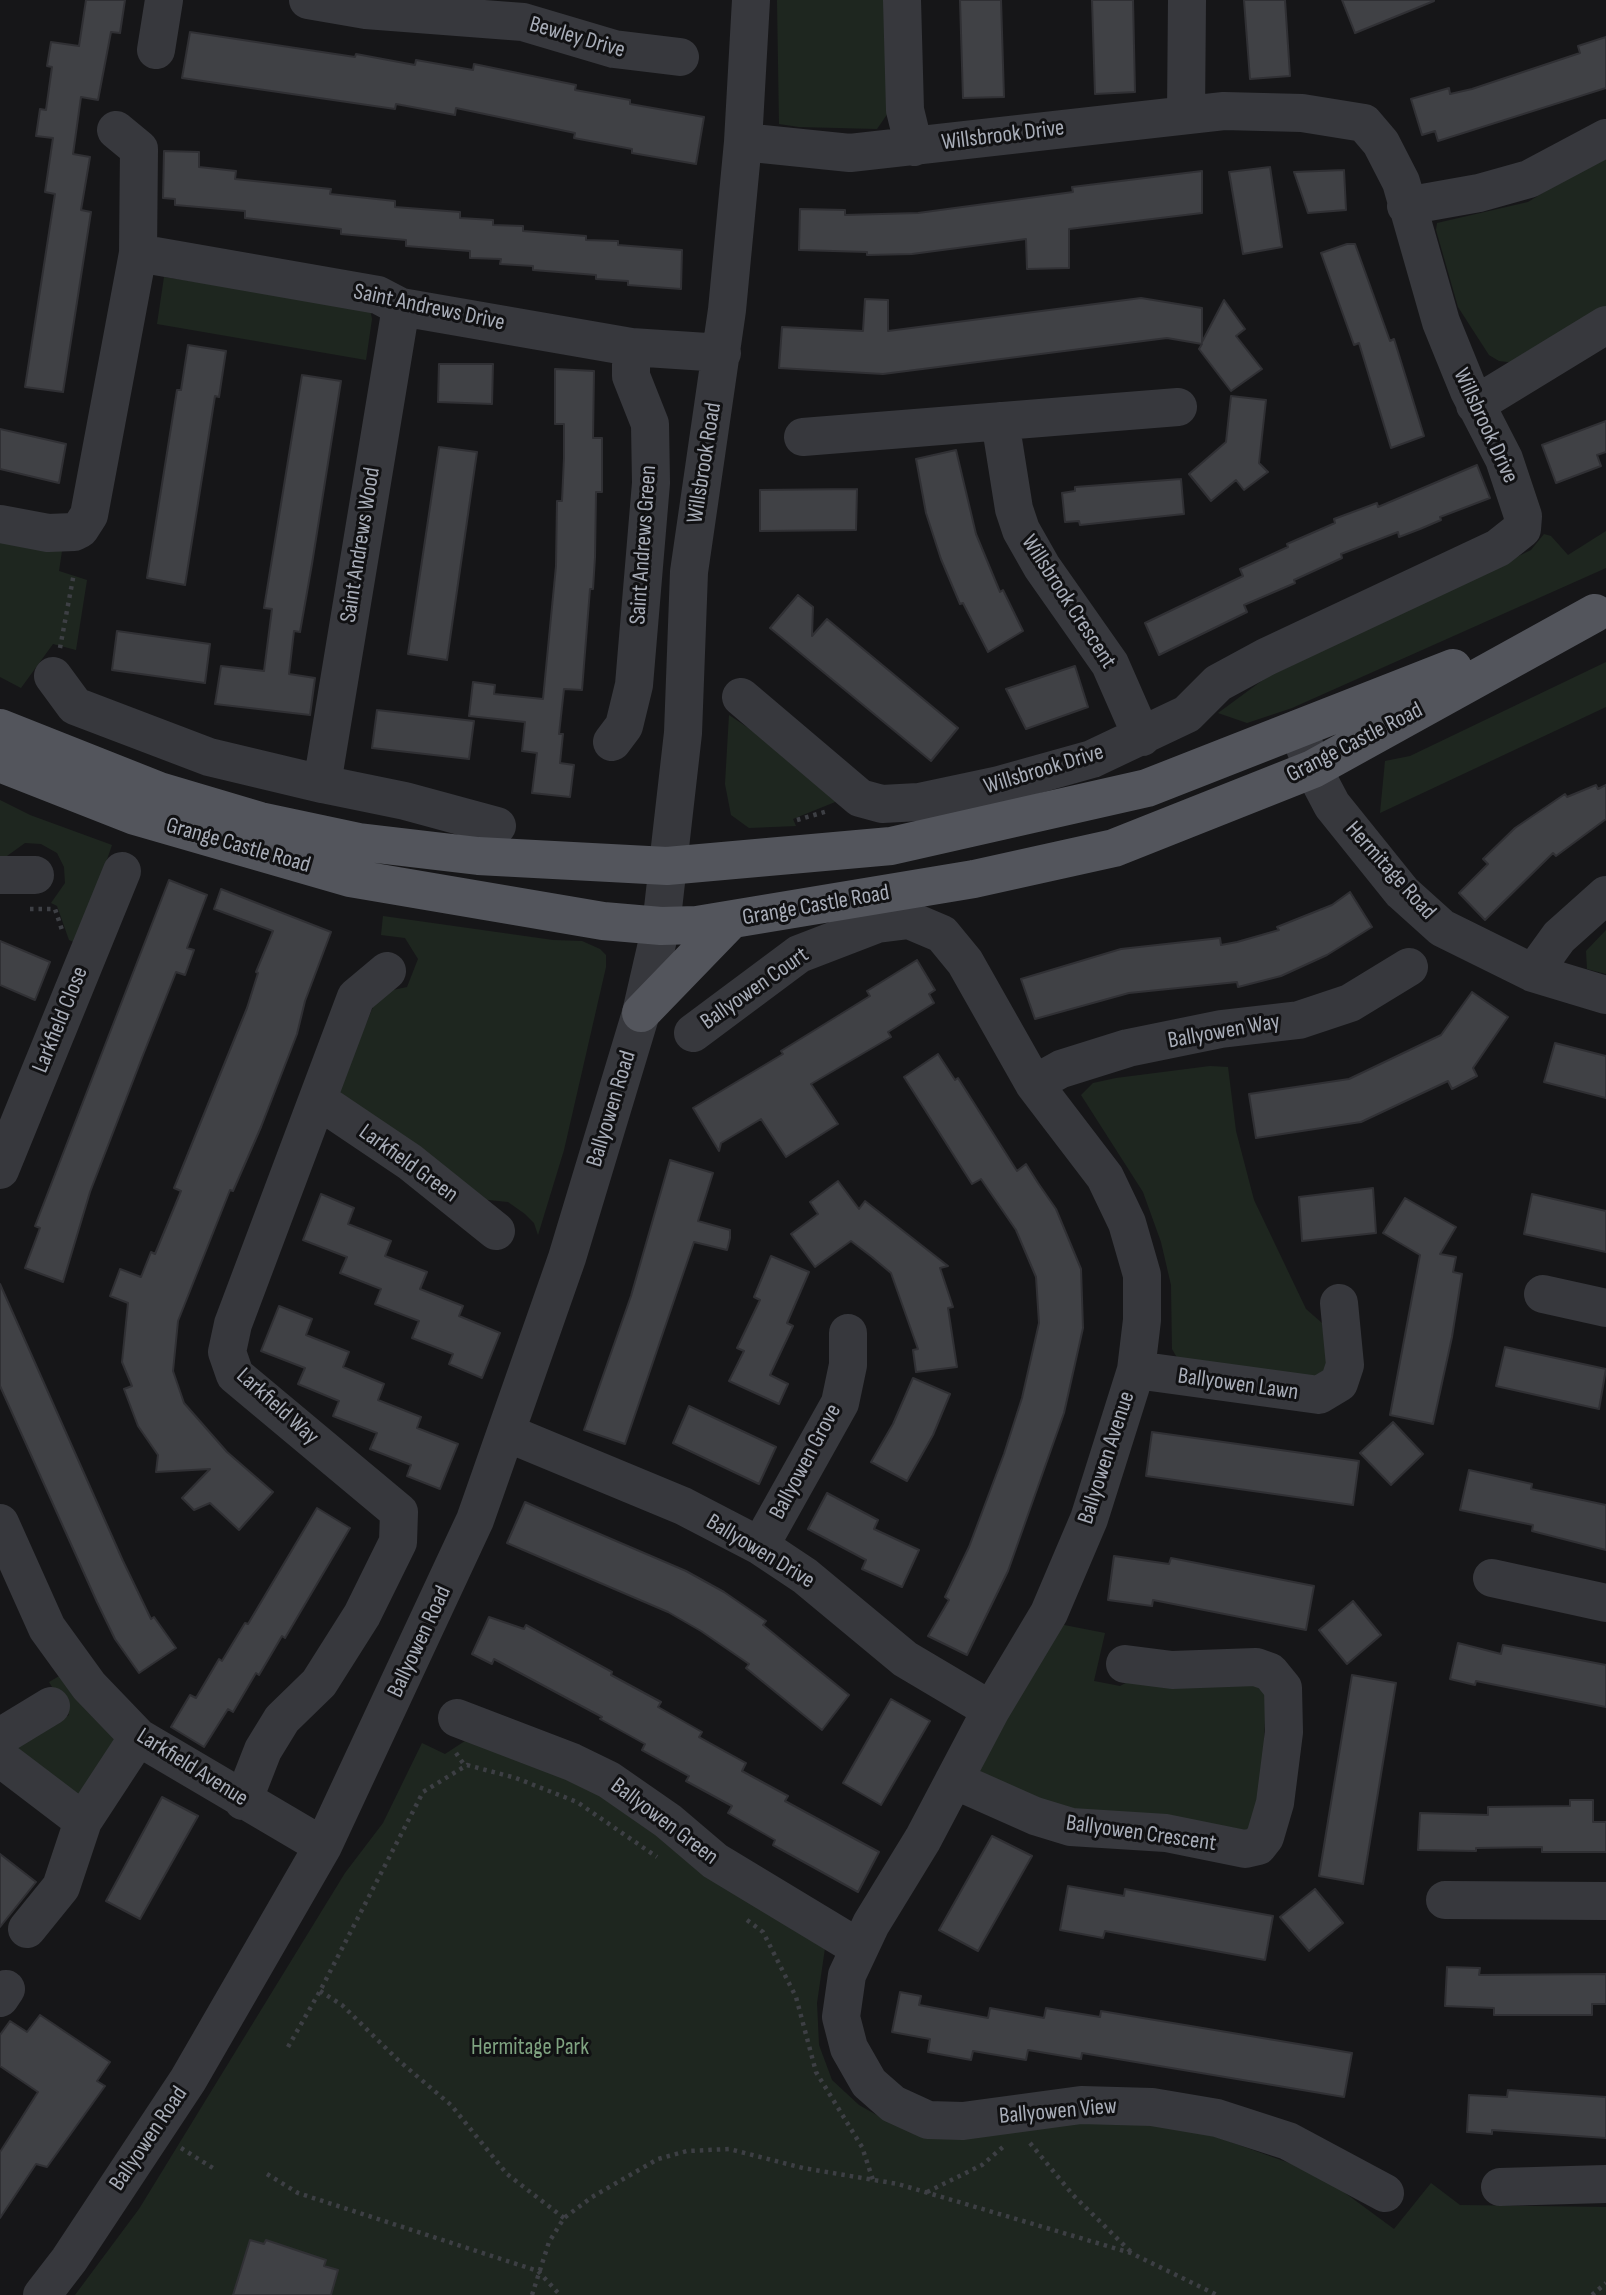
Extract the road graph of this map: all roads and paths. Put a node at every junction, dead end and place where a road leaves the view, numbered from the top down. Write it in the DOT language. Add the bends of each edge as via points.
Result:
graph roads {
  1 [pos="164,0"];
  2 [pos="308,0"];
  3 [pos="751,0"];
  4 [pos="902,0"];
  5 [pos="1186,0"];
  6 [pos="442,7"];
  7 [pos="156,50"];
  8 [pos="680,57"];
  9 [pos="1186,114"];
  10 [pos="116,130"];
  11 [pos="1606,138"];
  12 [pos="743,142"];
  13 [pos="914,147"];
  14 [pos="1406,205"];
  15 [pos="138,253"];
  16 [pos="401,307"];
  17 [pos="1606,325"];
  18 [pos="631,347"];
  19 [pos="722,353"];
  20 [pos="1475,405"];
  21 [pos="1178,407"];
  22 [pos="1000,421"];
  23 [pos="803,437"];
  24 [pos="695,516"];
  25 [pos="0,524"];
  26 [pos="74,573"];
  27 [pos="1601,610"];
  28 [pos="56,666"];
  29 [pos="741,697"];
  30 [pos="0,729"];
  31 [pos="1298,729"];
  32 [pos="1142,737"];
  33 [pos="612,741"];
  34 [pos="0,763"];
  35 [pos="1313,769"];
  36 [pos="322,784"];
  37 [pos="497,826"];
  38 [pos="710,863"];
  39 [pos="667,866"];
  40 [pos="122,871"];
  41 [pos="19,886"];
  42 [pos="1606,895"];
  43 [pos="730,921"];
  44 [pos="661,926"];
  45 [pos="66,941"];
  46 [pos="965,962"];
  47 [pos="1409,967"];
  48 [pos="387,971"];
  49 [pos="1533,973"];
  50 [pos="1606,995"];
  51 [pos="641,1013"];
  52 [pos="693,1033"];
  53 [pos="1034,1084"];
  54 [pos="318,1100"];
  55 [pos="0,1170"];
  56 [pos="496,1231"];
  57 [pos="1543,1294"];
  58 [pos="1339,1303"];
  59 [pos="1606,1308"];
  60 [pos="848,1333"];
  61 [pos="1136,1370"];
  62 [pos="507,1433"];
  63 [pos="2,1535"];
  64 [pos="760,1546"];
  65 [pos="1492,1578"];
  66 [pos="1606,1603"];
  67 [pos="1125,1664"];
  68 [pos="51,1706"];
  69 [pos="991,1710"];
  70 [pos="457,1718"];
  71 [pos="0,1737"];
  72 [pos="138,1737"];
  73 [pos="0,1758"];
  74 [pos="954,1780"];
  75 [pos="243,1801"];
  76 [pos="83,1821"];
  77 [pos="323,1846"];
  78 [pos="662,1860"];
  79 [pos="1445,1900"];
  80 [pos="1606,1901"];
  81 [pos="741,1916"];
  82 [pos="27,1929"];
  83 [pos="859,1948"];
  84 [pos="320,1991"];
  85 [pos="288,2047"];
  86 [pos="1024,2136"];
  87 [pos="1013,2138"];
  88 [pos="180,2147"];
  89 [pos="216,2170"];
  90 [pos="267,2174"];
  91 [pos="873,2180"];
  92 [pos="1606,2184"];
  93 [pos="1500,2188"];
  94 [pos="926,2192"];
  95 [pos="1385,2193"];
  96 [pos="564,2218"];
  97 [pos="1131,2253"];
  98 [pos="538,2271"];
  99 [pos="1606,2283"];
  100 [pos="42,2295"];
  101 [pos="532,2295"];
  102 [pos="560,2295"];
  103 [pos="1217,2295"];
  104 [pos="1592,2295"];
  1 -- 7 [label="street"];
  2 -- 6 [label="street, Bewley Drive" via="366,10"];
  3 -- 12 [label="street, Willsbrook Road"];
  4 -- 13 [label="street" via="905,110"];
  5 -- 9 [label="street"];
  6 -- 8 [label="street, Bewley Drive" via="537,24 614,50"];
  9 -- 13 [label="street, Willsbrook Drive"];
  9 -- 14 [label="street, Willsbrook Drive" via="1302,113 1364,123 1391,162"];
  10 -- 15 [label="street" via="139,149"];
  11 -- 14 [label="street" via="1529,179"];
  12 -- 13 [label="street, Willsbrook Drive" via="849,153"];
  12 -- 19 [label="street, Willsbrook Road"];
  14 -- 20 [label="street, Willsbrook Drive" via="1441,322"];
  15 -- 16 [label="street, Saint Andrews Drive" via="378,295"];
  15 -- 25 [label="street" via="89,515 74,532 48,533"];
  16 -- 18 [label="street, Saint Andrews Drive"];
  16 -- 36 [label="street, Saint Andrews Wood"];
  17 -- 20 [label="street"];
  18 -- 19 [label="street, Saint Andrews Drive"];
  18 -- 33 [label="street, Saint Andrews Green" via="631,376 650,424 651,483 634,685 624,726"];
  19 -- 24 [label="street, Willsbrook Road"];
  20 -- 32 [label="street, Willsbrook Drive" via="1504,459 1523,516 1522,529 1513,539 1254,663 1218,683 1187,713"];
  21 -- 22 [label="street"];
  22 -- 23 [label="street"];
  22 -- 32 [label="street, Willsbrook Crescent" via="1011,497 1021,530 1110,664"];
  24 -- 38 [label="street" via="706,644 690,848"];
  24 -- 39 [label="street, Willsbrook Road" via="683,733"];
  26 -- 28 [label="path"];
  27 -- 31 [label="main road, Grange Castle Road"];
  27 -- 35 [label="main road, Grange Castle Road"];
  28 -- 36 [label="street" via="75,706 209,757"];
  29 -- 32 [label="street, Willsbrook Drive" via="855,795 882,804 919,802 999,785 1082,762"];
  30 -- 39 [label="main road, Grange Castle Road" via="159,791 260,821 359,842 478,856"];
  31 -- 35 [label="street, Hermitage Road"];
  31 -- 38 [label="main road, Grange Castle Road" via="1147,788 952,834 891,846"];
  34 -- 44 [label="main road, Grange Castle Road" via="135,816 350,878 511,907"];
  35 -- 43 [label="main road, Grange Castle Road" via="1114,848 974,879"];
  35 -- 49 [label="street, Hermitage Road" via="1332,805 1412,901 1442,928"];
  36 -- 37 [label="street"];
  38 -- 39 [label="main road, Grange Castle Road"];
  39 -- 44 [label="street, Willsbrook Road"];
  40 -- 55 [label="street, Larkfield Close"];
  41 -- 45 [label="path" via="55,909"];
  42 -- 49 [label="street" via="1559,937"];
  43 -- 44 [label="main road, Grange Castle Road"];
  43 -- 51 [label="main road"];
  44 -- 51 [label="street, Ballyowen Road"];
  46 -- 52 [label="street, Ballyowen Court" via="942,934 931,929 909,920 877,924 799,954"];
  46 -- 53 [label="street, Ballyowen Avenue"];
  47 -- 53 [label="street, Ballyowen Way" via="1350,1003 1299,1020 1221,1029 1128,1048 1061,1069"];
  48 -- 54 [label="street, Larkfield Way" via="356,997"];
  49 -- 50 [label="street, Hermitage Road"];
  51 -- 62 [label="street, Ballyowen Road" via="567,1258"];
  53 -- 61 [label="street, Ballyowen Avenue" via="1105,1177 1126,1223 1142,1275"];
  54 -- 56 [label="street, Larkfield Green" via="410,1162"];
  54 -- 75 [label="street, Larkfield Way" via="233,1324 227,1352 235,1375 399,1512 398,1542 362,1615 319,1683 282,1719 262,1750"];
  57 -- 59 [label="street"];
  58 -- 61 [label="street, Ballyowen Lawn" via="1345,1365 1339,1383 1319,1395"];
  60 -- 64 [label="street, Ballyowen Grove" via="848,1365 840,1403"];
  61 -- 69 [label="street, Ballyowen Avenue" via="1088,1519 1049,1614"];
  62 -- 64 [label="street, Ballyowen Drive" via="683,1506"];
  62 -- 77 [label="street, Ballyowen Road" via="475,1520"];
  63 -- 72 [label="street, Larkfield Avenue" via="47,1628 89,1686"];
  64 -- 69 [label="street, Ballyowen Drive" via="806,1576 905,1659"];
  65 -- 66 [label="street"];
  67 -- 74 [label="street, Ballyowen Crescent" via="1172,1670 1256,1667 1270,1672 1283,1688 1284,1732 1275,1803 1258,1846 1245,1849 1166,1833 1070,1827"];
  68 -- 71 [label="street"];
  69 -- 74 [label="street, Ballyowen Avenue"];
  70 -- 83 [label="street, Ballyowen Green" via="609,1780 715,1861"];
  72 -- 75 [label="street, Larkfield Avenue"];
  72 -- 76 [label="street"];
  73 -- 76 [label="street"];
  74 -- 83 [label="street, Ballyowen Avenue"];
  75 -- 77 [label="street, Larkfield Avenue"];
  76 -- 82 [label="street" via="61,1887"];
  77 -- 100 [label="street, Ballyowen Road" via="188,2080"];
  78 -- 84 [label="path" via="577,1802 467,1765 423,1792"];
  79 -- 80 [label="street"];
  81 -- 91 [label="path" via="763,1932 796,1997 816,2072 862,2147"];
  83 -- 95 [label="street, Ballyowen View" via="847,1975 841,2017 849,2048 869,2084 893,2104 928,2120 963,2121 1081,2105 1152,2107 1217,2118 1288,2141"];
  84 -- 85 [label="path"];
  84 -- 96 [label="path" via="342,2005 451,2105 507,2174"];
  86 -- 97 [label="path" via="1073,2195"];
  87 -- 94 [label="path" via="982,2165"];
  88 -- 89 [label="path"];
  90 -- 98 [label="path" via="298,2193"];
  91 -- 94 [label="path"];
  91 -- 96 [label="path" via="729,2148 687,2151 630,2172"];
  92 -- 93 [label="street"];
  94 -- 97 [label="path"];
  96 -- 98 [label="path"];
  97 -- 103 [label="path"];
  98 -- 101 [label="path"];
  98 -- 102 [label="path"];
  99 -- 104 [label="path"];
}
